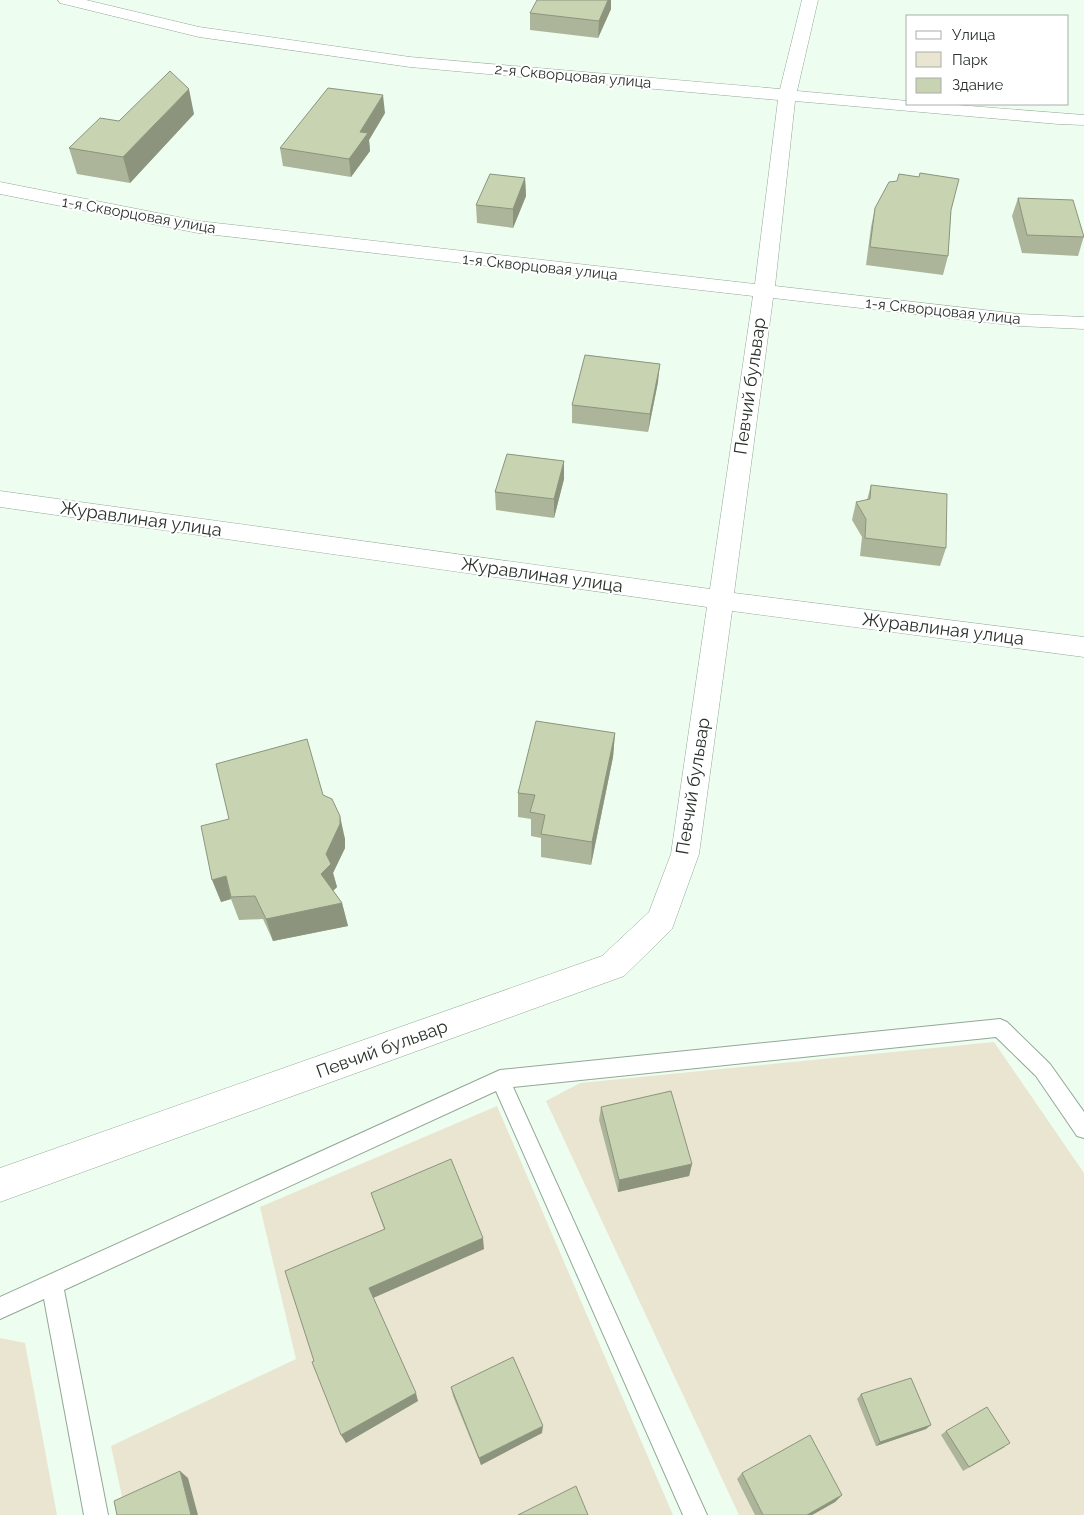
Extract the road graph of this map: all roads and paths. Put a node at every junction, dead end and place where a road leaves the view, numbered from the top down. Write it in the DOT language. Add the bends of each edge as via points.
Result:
graph roads {
  1 [pos="66,0"];
  2 [pos="810,0"];
  3 [pos="787,94"];
  4 [pos="906,105"];
  5 [pos="906,105"];
  6 [pos="1084,120"];
  7 [pos="0,188"];
  8 [pos="764,290"];
  9 [pos="1084,323"];
  10 [pos="0,499"];
  11 [pos="720,600"];
  12 [pos="1084,647"];
  13 [pos="500,1079"];
  14 [pos="1084,1128"];
  15 [pos="0,1185"];
  16 [pos="52,1284"];
  17 [pos="0,1308"];
  18 [pos="96,1515"];
  19 [pos="695,1515"];
  1 -- 3 [label="street, 2-я Скворцовая улица" via="199,32 410,62"];
  2 -- 3 [label="street, Певчий бульвар"];
  3 -- 4 [label="street, 2-я Скворцовая улица"];
  3 -- 8 [label="street, Певчий бульвар"];
  5 -- 6 [label="street, 2-я Скворцовая улица"];
  7 -- 8 [label="street, 1-я Скворцовая улица" via="198,227"];
  8 -- 9 [label="street, 1-я Скворцовая улица" via="1020,320"];
  8 -- 11 [label="street, Певчий бульвар"];
  10 -- 11 [label="street, Журавлиная улица"];
  11 -- 12 [label="street, Журавлиная улица"];
  11 -- 15 [label="street, Певчий бульвар" via="685,854 661,920 614,966"];
  13 -- 14 [label="lane" via="1000,1028 1043,1070"];
  13 -- 16 [label="lane"];
  13 -- 19 [label="lane"];
  16 -- 17 [label="lane"];
  16 -- 18 [label="lane"];
}
